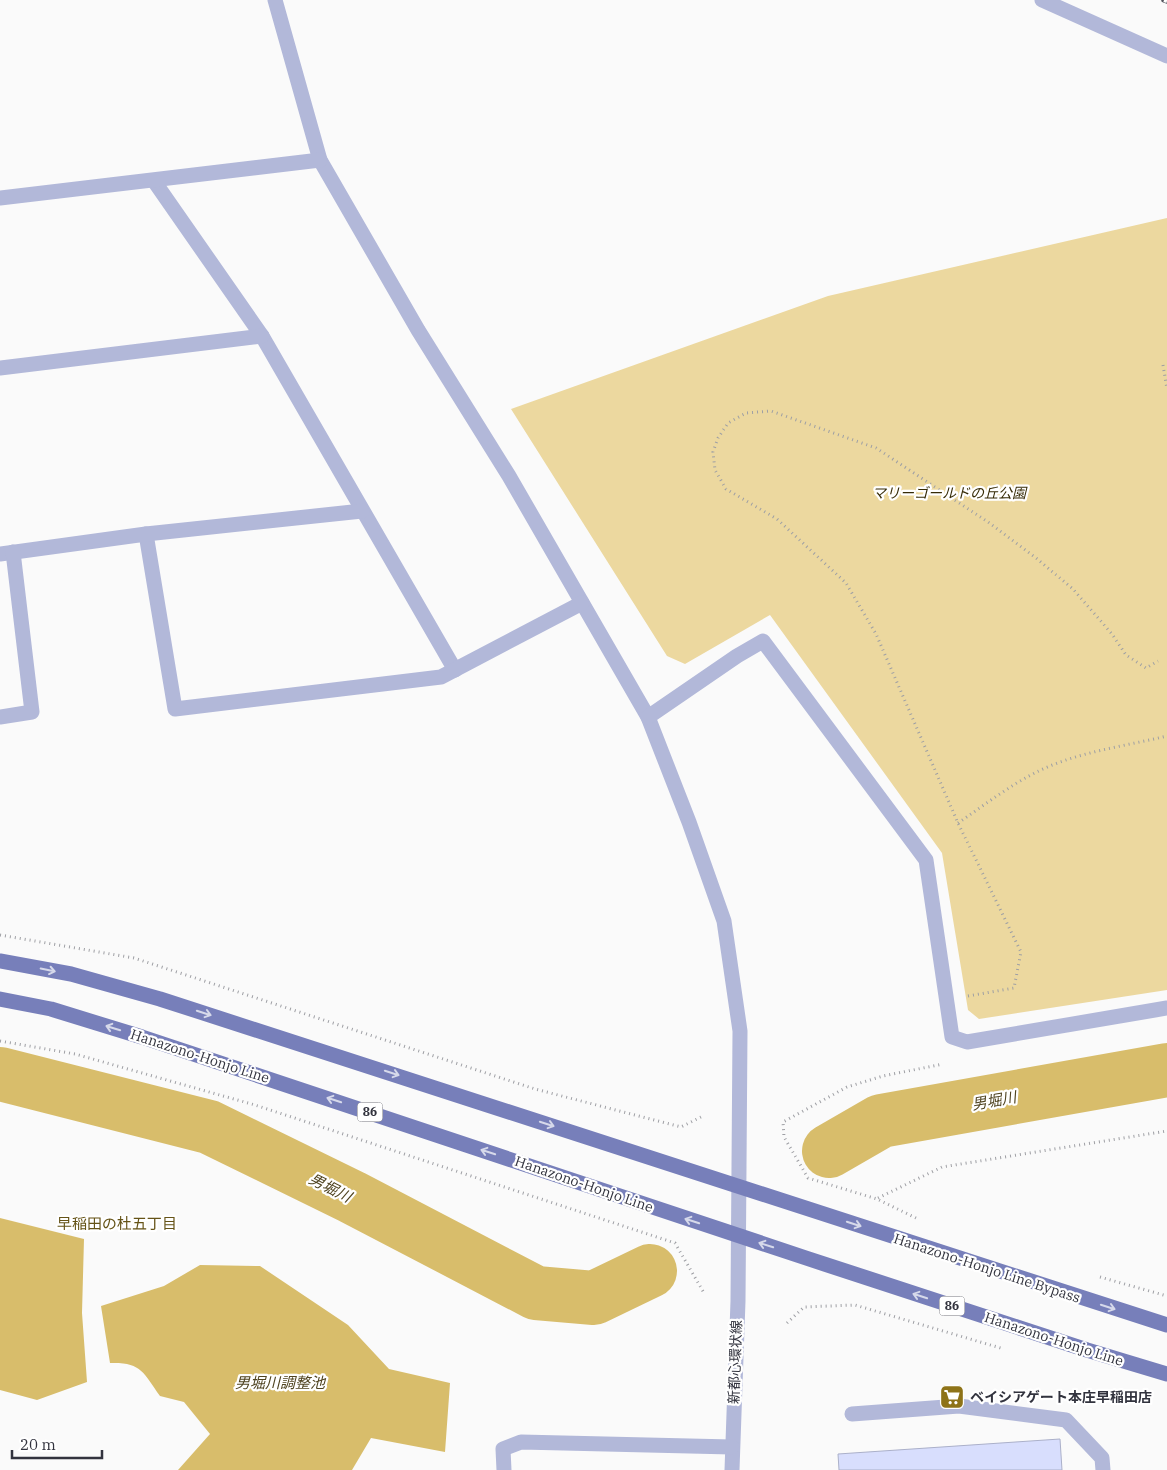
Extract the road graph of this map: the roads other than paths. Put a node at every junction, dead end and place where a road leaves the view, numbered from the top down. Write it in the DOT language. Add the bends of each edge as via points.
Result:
graph roads {
  1 [pos="275,0"];
  2 [pos="1042,0"];
  3 [pos="1167,56"];
  4 [pos="320,160"];
  5 [pos="154,181"];
  6 [pos="0,198"];
  7 [pos="262,336"];
  8 [pos="0,368"];
  9 [pos="362,511"];
  10 [pos="146,534"];
  11 [pos="6,553"];
  12 [pos="582,603"];
  13 [pos="455,670"];
  14 [pos="0,717"];
  15 [pos="648,717"];
  16 [pos="0,960"];
  17 [pos="0,998"];
  18 [pos="1167,1008"];
  19 [pos="739,1187"];
  20 [pos="738,1236"];
  21 [pos="1167,1325"];
  22 [pos="1167,1374"];
  23 [pos="852,1414"];
  24 [pos="732,1447"];
  25 [pos="504,1470"];
  26 [pos="732,1470"];
  27 [pos="1103,1470"];
  1 -- 4 [label="street, 新都心環状線"];
  2 -- 3 [label="street"];
  4 -- 5 [label="street"];
  4 -- 12 [label="street, 新都心環状線"];
  5 -- 6 [label="street"];
  5 -- 7 [label="street"];
  7 -- 8 [label="street"];
  7 -- 9 [label="street"];
  9 -- 10 [label="street"];
  9 -- 13 [label="street"];
  10 -- 11 [label="street"];
  10 -- 13 [label="street" via="176,709 441,677"];
  11 -- 14 [label="street" via="32,712"];
  12 -- 13 [label="street"];
  12 -- 15 [label="street, 新都心環状線"];
  15 -- 18 [label="street" via="763,641 926,860 952,1037 967,1042"];
  15 -- 19 [label="street, 新都心環状線" via="690,822 724,921 740,1031"];
  16 -- 19 [label="main road, one-way" via="71,974 160,999"];
  20 -- 17 [label="main road, Hanazono-Honjo Line / 86, one-way" via="142,1037 50,1009"];
  19 -- 20 [label="street, 新都心環状線"];
  19 -- 21 [label="main road, one-way"];
  22 -- 20 [label="main road, Hanazono-Honjo Line / 86, one-way"];
  20 -- 24 [label="street, 新都心環状線"];
  23 -- 27 [label="street" via="959,1406 1066,1420 1102,1458"];
  24 -- 25 [label="street" via="521,1442 503,1449"];
  24 -- 26 [label="street, 新都心環状線"];
}
